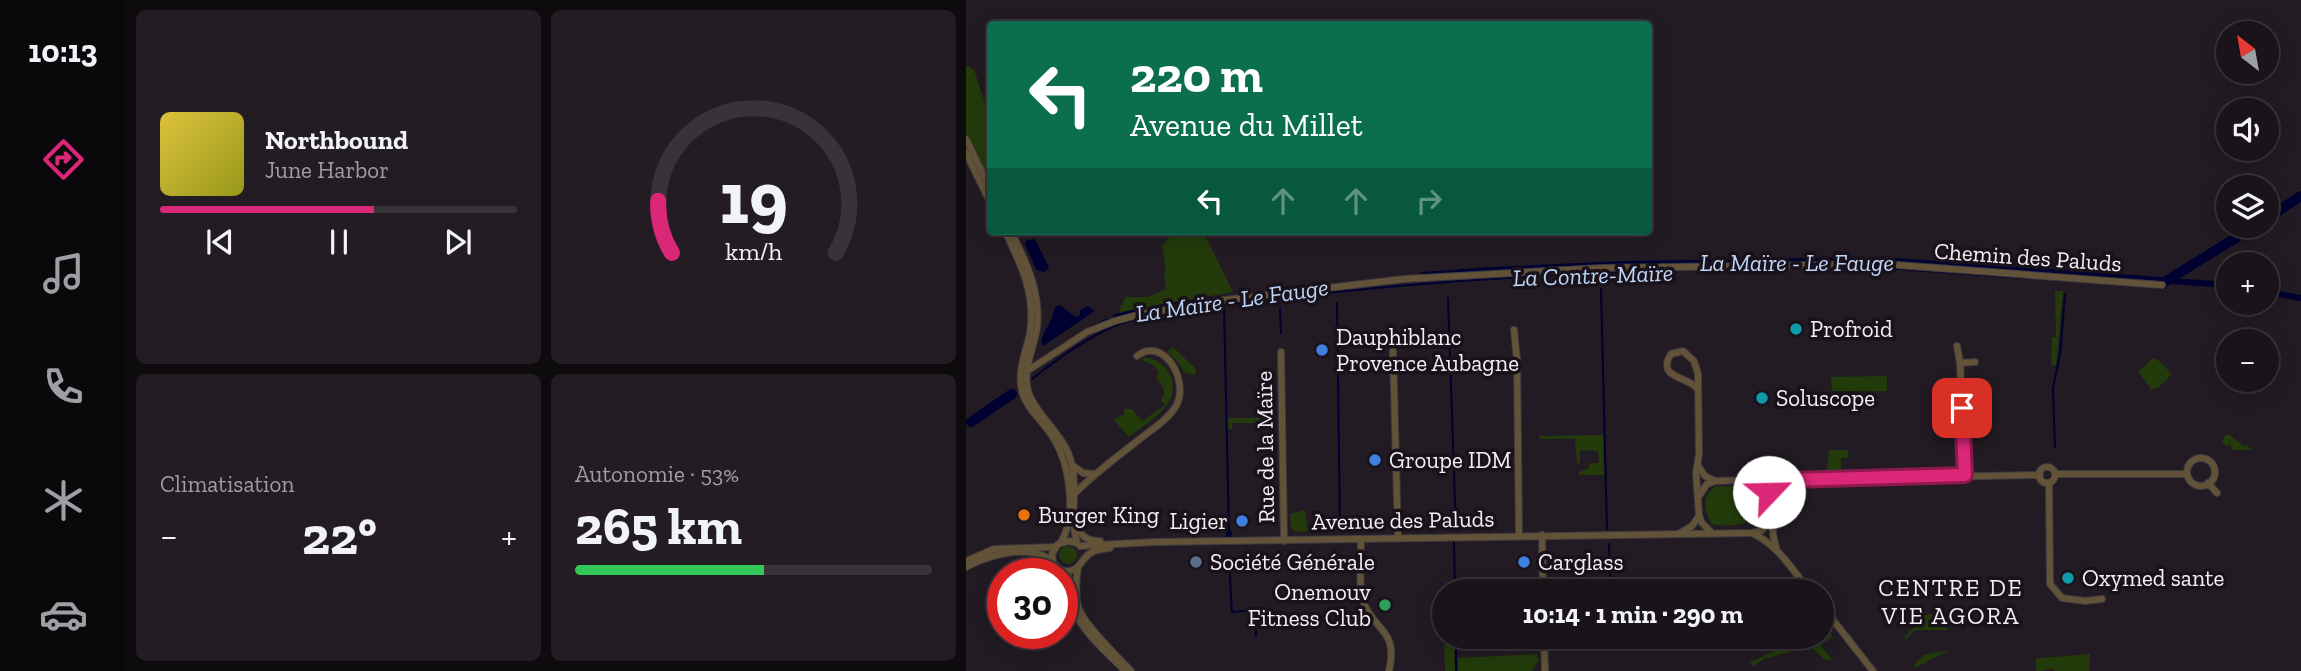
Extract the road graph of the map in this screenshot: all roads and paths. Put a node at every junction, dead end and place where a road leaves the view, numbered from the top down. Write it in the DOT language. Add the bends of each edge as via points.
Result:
graph roads {
  1 [pos="966,139"];
  2 [pos="966,153"];
  3 [pos="987,182"];
  4 [pos="987,196"];
  5 [pos="1007,235"];
  6 [pos="1013,235"];
  7 [pos="2162,285"];
  8 [pos="1514,330"];
  9 [pos="1957,346"];
  10 [pos="1394,351"];
  11 [pos="1281,352"];
  12 [pos="1137,356"];
  13 [pos="1975,362"];
  14 [pos="1960,363"];
  15 [pos="1027,371"];
  16 [pos="1697,388"];
  17 [pos="1072,465"];
  18 [pos="1698,466"];
  19 [pos="1094,474"];
  20 [pos="2055,474"];
  21 [pos="2187,474"];
  22 [pos="1965,475"];
  23 [pos="2040,475"];
  24 [pos="1715,481"];
  25 [pos="1782,482"];
  26 [pos="2049,482"];
  27 [pos="2208,483"];
  28 [pos="1764,485"];
  29 [pos="2217,493"];
  30 [pos="1074,494"];
  31 [pos="1771,495"];
  32 [pos="1699,496"];
  33 [pos="1699,516"];
  34 [pos="1074,520"];
  35 [pos="1771,521"];
  36 [pos="1713,533"];
  37 [pos="1752,533"];
  38 [pos="1679,534"];
  39 [pos="1519,535"];
  40 [pos="1542,535"];
  41 [pos="1398,537"];
  42 [pos="1361,539"];
  43 [pos="1284,541"];
  44 [pos="1128,543"];
  45 [pos="1058,544"];
  46 [pos="1078,545"];
  47 [pos="1777,549"];
  48 [pos="1047,558"];
  49 [pos="1053,558"];
  50 [pos="966,561"];
  51 [pos="1081,564"];
  52 [pos="1078,565"];
  53 [pos="966,567"];
  54 [pos="1543,579"];
  55 [pos="1800,579"];
  56 [pos="2102,599"];
  57 [pos="1078,617"];
  58 [pos="1834,621"];
  59 [pos="1544,649"];
  60 [pos="1125,671"];
  61 [pos="1131,671"];
  62 [pos="1389,671"];
  63 [pos="1545,671"];
  64 [pos="1873,671"];
  1 -- 3 [label="street"];
  2 -- 4 [label="street"];
  5 -- 45 [label="street" via="1026,276 1031,302 1022,394 1053,437 1067,471 1069,520 1067,533"];
  6 -- 15 [label="street" via="1032,277 1037,306"];
  7 -- 15 [label="street, Chemin des Paluds" via="1884,264 1603,268 1404,279 1141,314 1087,332"];
  8 -- 39 [label="street"];
  9 -- 14 [label="street"];
  10 -- 41 [label="street"];
  11 -- 43 [label="street, Rue de la Maïre"];
  12 -- 19 [label="street" via="1153,351 1169,361 1181,383 1181,396 1170,415"];
  13 -- 14 [label="street"];
  14 -- 22 [label="street"];
  15 -- 17 [label="street" via="1031,399 1062,439"];
  16 -- 16 [label="street" via="1697,370 1689,355 1683,351 1671,355 1670,373"];
  16 -- 18 [label="street"];
  17 -- 19 [label="street"];
  17 -- 30 [label="street"];
  18 -- 24 [label="street"];
  18 -- 32 [label="street"];
  19 -- 30 [label="street"];
  20 -- 21 [label="street"];
  20 -- 23 [label="street" via="2047,467"];
  20 -- 26 [label="street"];
  21 -- 27 [label="street" via="2194,484"];
  21 -- 27 [label="street" via="2194,460 2207,460 2215,473"];
  22 -- 23 [label="street"];
  22 -- 25 [label="street"];
  23 -- 26 [label="street" via="2042,481"];
  24 -- 28 [label="street" via="1750,480"];
  24 -- 32 [label="street"];
  25 -- 28 [label="street"];
  25 -- 31 [label="street"];
  26 -- 56 [label="street" via="2050,584 2062,598"];
  27 -- 29 [label="street"];
  28 -- 31 [label="street"];
  30 -- 34 [label="street"];
  31 -- 35 [label="street"];
  32 -- 33 [label="street"];
  33 -- 36 [label="street"];
  33 -- 38 [label="street"];
  34 -- 44 [label="street, Avenue des Paluds" via="1088,540"];
  34 -- 46 [label="street"];
  35 -- 37 [label="street"];
  35 -- 47 [label="street"];
  36 -- 37 [label="street, Avenue des Paluds"];
  36 -- 38 [label="street, Avenue des Paluds"];
  37 -- 47 [label="street"];
  38 -- 40 [label="street, Avenue des Paluds"];
  39 -- 40 [label="street, Avenue des Paluds"];
  39 -- 41 [label="street, Avenue des Paluds"];
  40 -- 54 [label="street"];
  41 -- 42 [label="street, Avenue des Paluds"];
  42 -- 43 [label="street, Avenue des Paluds"];
  42 -- 62 [label="street" via="1362,595 1389,637"];
  43 -- 44 [label="street, Avenue des Paluds"];
  44 -- 46 [label="street, Avenue des Paluds"];
  44 -- 51 [label="street, Avenue des Paluds" via="1093,551"];
  45 -- 46 [label="street" via="1069,541"];
  45 -- 49 [label="street"];
  45 -- 50 [label="street" via="994,549"];
  46 -- 51 [label="street"];
  47 -- 55 [label="street"];
  48 -- 53 [label="street" via="1009,553"];
  51 -- 52 [label="street"];
  51 -- 61 [label="street" via="1076,580 1079,609"];
  57 -- 60 [label="street"];
  58 -- 64 [label="street"];
  59 -- 63 [label="street"];
}
